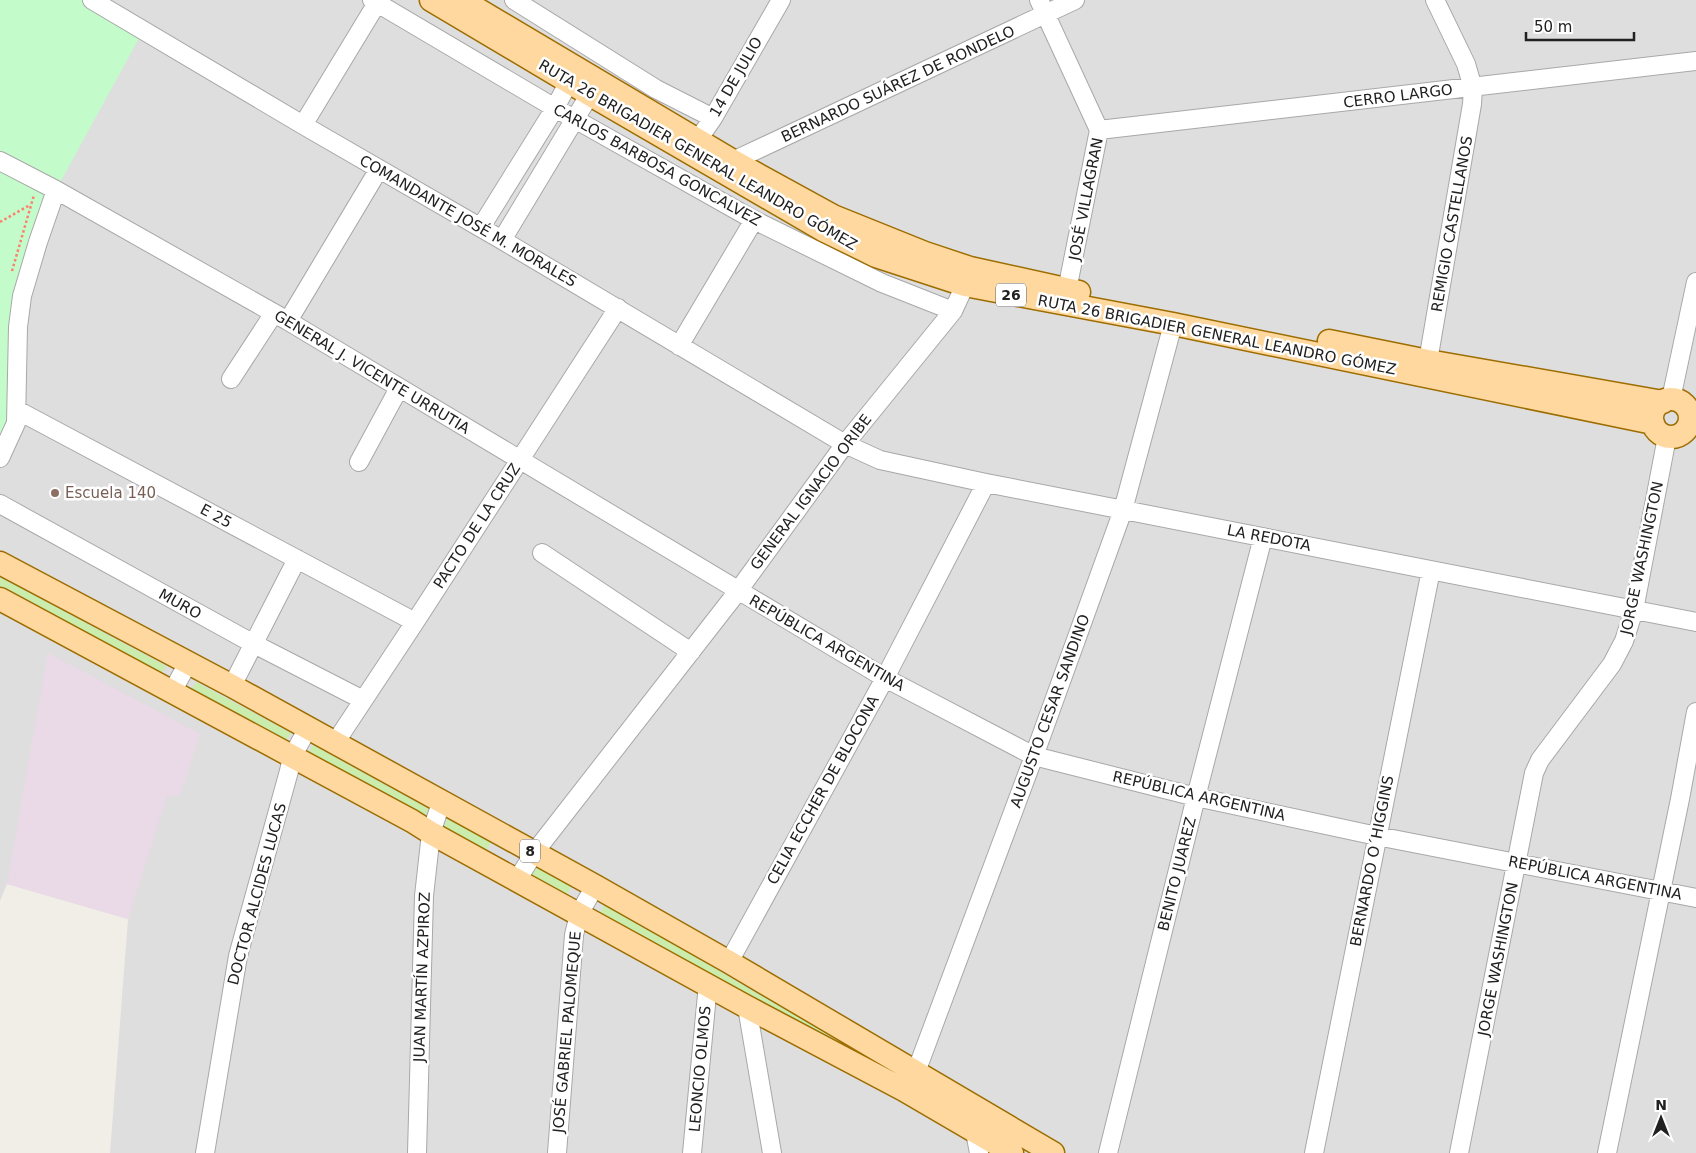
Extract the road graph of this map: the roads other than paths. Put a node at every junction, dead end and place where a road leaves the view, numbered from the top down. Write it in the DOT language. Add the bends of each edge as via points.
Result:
graph roads {
  1 [pos="92,0"];
  2 [pos="431,0"];
  3 [pos="462,0"];
  4 [pos="514,0"];
  5 [pos="781,0"];
  6 [pos="1075,0"];
  7 [pos="1435,0"];
  8 [pos="374,1"];
  9 [pos="1042,7"];
  10 [pos="1696,61"];
  11 [pos="572,74"];
  12 [pos="593,87"];
  13 [pos="1473,88"];
  14 [pos="554,108"];
  15 [pos="712,118"];
  16 [pos="573,119"];
  17 [pos="303,125"];
  18 [pos="1100,130"];
  19 [pos="694,146"];
  20 [pos="0,161"];
  21 [pos="728,166"];
  22 [pos="379,170"];
  23 [pos="56,190"];
  24 [pos="754,220"];
  25 [pos="481,228"];
  26 [pos="502,240"];
  27 [pos="968,277"];
  28 [pos="1696,282"];
  29 [pos="1068,290"];
  30 [pos="618,308"];
  31 [pos="953,310"];
  32 [pos="281,317"];
  33 [pos="1173,324"];
  34 [pos="679,346"];
  35 [pos="1428,361"];
  36 [pos="231,379"];
  37 [pos="399,388"];
  38 [pos="1667,400"];
  39 [pos="17,410"];
  40 [pos="1681,425"];
  41 [pos="845,444"];
  42 [pos="0,458"];
  43 [pos="520,460"];
  44 [pos="359,462"];
  45 [pos="986,483"];
  46 [pos="0,504"];
  47 [pos="1123,510"];
  48 [pos="1263,537"];
  49 [pos="542,553"];
  50 [pos="298,559"];
  51 [pos="0,563"];
  52 [pos="1431,570"];
  53 [pos="738,591"];
  54 [pos="0,599"];
  55 [pos="1634,610"];
  56 [pos="415,622"];
  57 [pos="1696,622"];
  58 [pos="254,644"];
  59 [pos="691,652"];
  60 [pos="188,663"];
  61 [pos="885,678"];
  62 [pos="232,686"];
  63 [pos="172,692"];
  64 [pos="363,700"];
  65 [pos="1696,712"];
  66 [pos="308,728"];
  67 [pos="335,743"];
  68 [pos="1034,756"];
  69 [pos="292,757"];
  70 [pos="1196,797"];
  71 [pos="441,803"];
  72 [pos="431,833"];
  73 [pos="1377,836"];
  74 [pos="534,853"];
  75 [pos="1517,863"];
  76 [pos="517,880"];
  77 [pos="595,886"];
  78 [pos="1660,891"];
  79 [pos="1696,898"];
  80 [pos="579,914"];
  81 [pos="728,962"];
  82 [pos="708,984"];
  83 [pos="747,1007"];
  84 [pos="910,1081"];
  85 [pos="977,1142"];
  86 [pos="206,1153"];
  87 [pos="417,1153"];
  88 [pos="557,1153"];
  89 [pos="692,1153"];
  90 [pos="772,1153"];
  91 [pos="1012,1153"];
  92 [pos="1053,1153"];
  93 [pos="1108,1153"];
  94 [pos="1314,1153"];
  95 [pos="1459,1153"];
  96 [pos="1607,1153"];
  1 -- 17 [label="street, COMANDANTE JOSÉ M. MORALES"];
  2 -- 11 [label="main road, RUTA 26 BRIGADIER GENERAL LEANDRO GÓMEZ / 26"];
  3 -- 11 [label="main road, RUTA 26 BRIGADIER GENERAL LEANDRO GÓMEZ / 26"];
  4 -- 15 [label="street" via="656,89"];
  5 -- 15 [label="street, 14 DE JULIO"];
  6 -- 9 [label="street, BERNARDO SUÁREZ DE RONDELO"];
  7 -- 13 [label="street" via="1466,64"];
  8 -- 14 [label="street, CARLOS BARBOSA GONCALVEZ"];
  8 -- 17 [label="street"];
  9 -- 18 [label="street, JOSÉ VILLAGRAN"];
  9 -- 21 [label="street, BERNARDO SUÁREZ DE RONDELO"];
  10 -- 13 [label="street, CERRO LARGO"];
  11 -- 12 [label="main road, RUTA 26 BRIGADIER GENERAL LEANDRO GÓMEZ / 26"];
  11 -- 14 [label="street"];
  12 -- 16 [label="street"];
  12 -- 19 [label="main road, RUTA 26 BRIGADIER GENERAL LEANDRO GÓMEZ / 26"];
  13 -- 18 [label="street, CERRO LARGO"];
  13 -- 35 [label="street, REMIGIO CASTELLANOS"];
  14 -- 16 [label="street, CARLOS BARBOSA GONCALVEZ"];
  14 -- 25 [label="street"];
  15 -- 19 [label="street, 14 DE JULIO"];
  16 -- 24 [label="street, CARLOS BARBOSA GONCALVEZ"];
  16 -- 26 [label="street"];
  17 -- 22 [label="street, COMANDANTE JOSÉ M. MORALES"];
  18 -- 29 [label="street, JOSÉ VILLAGRAN"];
  19 -- 21 [label="main road, RUTA 26 BRIGADIER GENERAL LEANDRO GÓMEZ / 26"];
  20 -- 23 [label="street, GENERAL J. VICENTE URRUTIA"];
  21 -- 27 [label="main road, RUTA 26 BRIGADIER GENERAL LEANDRO GÓMEZ / 26" via="833,216 925,253"];
  22 -- 25 [label="street, COMANDANTE JOSÉ M. MORALES"];
  22 -- 32 [label="street"];
  23 -- 32 [label="street, GENERAL J. VICENTE URRUTIA"];
  23 -- 39 [label="street" via="22,296 18,326"];
  24 -- 31 [label="street, CARLOS BARBOSA GONCALVEZ" via="882,283"];
  24 -- 34 [label="street"];
  25 -- 26 [label="street, COMANDANTE JOSÉ M. MORALES"];
  26 -- 30 [label="street, COMANDANTE JOSÉ M. MORALES"];
  27 -- 29 [label="main road, RUTA 26 BRIGADIER GENERAL LEANDRO GÓMEZ / 26"];
  27 -- 31 [label="street, GENERAL IGNACIO ORIBE"];
  27 -- 33 [label="main road, RUTA 26 BRIGADIER GENERAL LEANDRO GÓMEZ / 26"];
  28 -- 38 [label="street"];
  29 -- 35 [label="main road, RUTA 26 BRIGADIER GENERAL LEANDRO GÓMEZ / 26"];
  30 -- 34 [label="street, COMANDANTE JOSÉ M. MORALES"];
  30 -- 43 [label="street, PACTO DE LA CRUZ"];
  31 -- 41 [label="street, GENERAL IGNACIO ORIBE"];
  32 -- 36 [label="street"];
  32 -- 37 [label="street, GENERAL J. VICENTE URRUTIA"];
  33 -- 40 [label="main road, RUTA 26 BRIGADIER GENERAL LEANDRO GÓMEZ / 26"];
  33 -- 47 [label="street, AUGUSTO CESAR SANDINO"];
  34 -- 41 [label="street, COMANDANTE JOSÉ M. MORALES"];
  35 -- 38 [label="main road, RUTA 26 BRIGADIER GENERAL LEANDRO GÓMEZ / 26"];
  37 -- 43 [label="street, GENERAL J. VICENTE URRUTIA"];
  37 -- 44 [label="street"];
  38 -- 40 [label="main road, 26" via="1679,401 1686,406"];
  38 -- 40 [label="main road" via="1656,407 1653,415"];
  39 -- 42 [label="street" via="16,423"];
  39 -- 50 [label="street, E 25"];
  40 -- 55 [label="street, JORGE WASHINGTON"];
  41 -- 45 [label="street, LA REDOTA" via="880,460"];
  41 -- 53 [label="street, GENERAL IGNACIO ORIBE"];
  43 -- 53 [label="street, GENERAL J. VICENTE URRUTIA"];
  43 -- 56 [label="street, PACTO DE LA CRUZ"];
  45 -- 47 [label="street, LA REDOTA"];
  45 -- 61 [label="street, CELIA ECCHER DE BLOCONA"];
  46 -- 58 [label="street, MURO"];
  47 -- 48 [label="street, LA REDOTA"];
  47 -- 68 [label="street, AUGUSTO CESAR SANDINO"];
  48 -- 52 [label="street, LA REDOTA"];
  48 -- 70 [label="street, BENITO JUAREZ"];
  49 -- 59 [label="street"];
  50 -- 56 [label="street, E 25"];
  50 -- 58 [label="street"];
  51 -- 60 [label="main road, 8"];
  52 -- 55 [label="street, LA REDOTA"];
  52 -- 73 [label="street, BERNARDO O´HIGGINS"];
  53 -- 59 [label="street, GENERAL IGNACIO ORIBE"];
  53 -- 61 [label="street, REPÚBLICA ARGENTINA"];
  54 -- 63 [label="main road, 8"];
  55 -- 57 [label="street, LA REDOTA"];
  55 -- 75 [label="street, JORGE WASHINGTON" via="1612,664 1540,760 1534,773"];
  56 -- 64 [label="street, PACTO DE LA CRUZ"];
  58 -- 62 [label="street"];
  58 -- 64 [label="street, MURO"];
  59 -- 74 [label="street, GENERAL IGNACIO ORIBE"];
  60 -- 62 [label="main road, 8"];
  60 -- 63 [label="street"];
  61 -- 68 [label="street, REPÚBLICA ARGENTINA"];
  61 -- 81 [label="street, CELIA ECCHER DE BLOCONA"];
  62 -- 66 [label="main road, 8"];
  63 -- 69 [label="main road, 8"];
  64 -- 67 [label="street, PACTO DE LA CRUZ"];
  65 -- 78 [label="street"];
  66 -- 67 [label="main road, 8"];
  66 -- 69 [label="street, DOCTOR ALCIDES LUCAS"];
  67 -- 71 [label="main road, 8"];
  68 -- 70 [label="street, REPÚBLICA ARGENTINA"];
  68 -- 84 [label="street, AUGUSTO CESAR SANDINO"];
  69 -- 72 [label="main road, 8"];
  69 -- 86 [label="street, DOCTOR ALCIDES LUCAS" via="238,956"];
  70 -- 73 [label="street, REPÚBLICA ARGENTINA"];
  70 -- 93 [label="street, BENITO JUAREZ"];
  71 -- 72 [label="street, JUAN MARTÍN AZPIROZ"];
  71 -- 74 [label="main road, 8"];
  72 -- 76 [label="main road, 8"];
  72 -- 87 [label="street, JUAN MARTÍN AZPIROZ" via="424,896"];
  73 -- 75 [label="street, REPÚBLICA ARGENTINA"];
  73 -- 94 [label="street, BERNARDO O´HIGGINS"];
  74 -- 76 [label="street, GENERAL IGNACIO ORIBE"];
  74 -- 77 [label="main road, 8"];
  75 -- 78 [label="street, REPÚBLICA ARGENTINA"];
  75 -- 95 [label="street, JORGE WASHINGTON"];
  76 -- 80 [label="main road, 8"];
  77 -- 80 [label="street, JOSÉ GABRIEL PALOMEQUE"];
  77 -- 81 [label="main road, 8"];
  78 -- 79 [label="street, REPÚBLICA ARGENTINA"];
  78 -- 96 [label="street"];
  80 -- 82 [label="main road, 8"];
  80 -- 88 [label="street, JOSÉ GABRIEL PALOMEQUE" via="574,935"];
  81 -- 84 [label="main road, 8"];
  82 -- 83 [label="main road, 8"];
  82 -- 89 [label="street, LEONCIO OLMOS"];
  83 -- 84 [label="main road, 8"];
  83 -- 90 [label="street"];
  84 -- 85 [label="main road, 8"];
  84 -- 92 [label="main road, 8"];
  85 -- 91 [label="main road, 8"];
}
